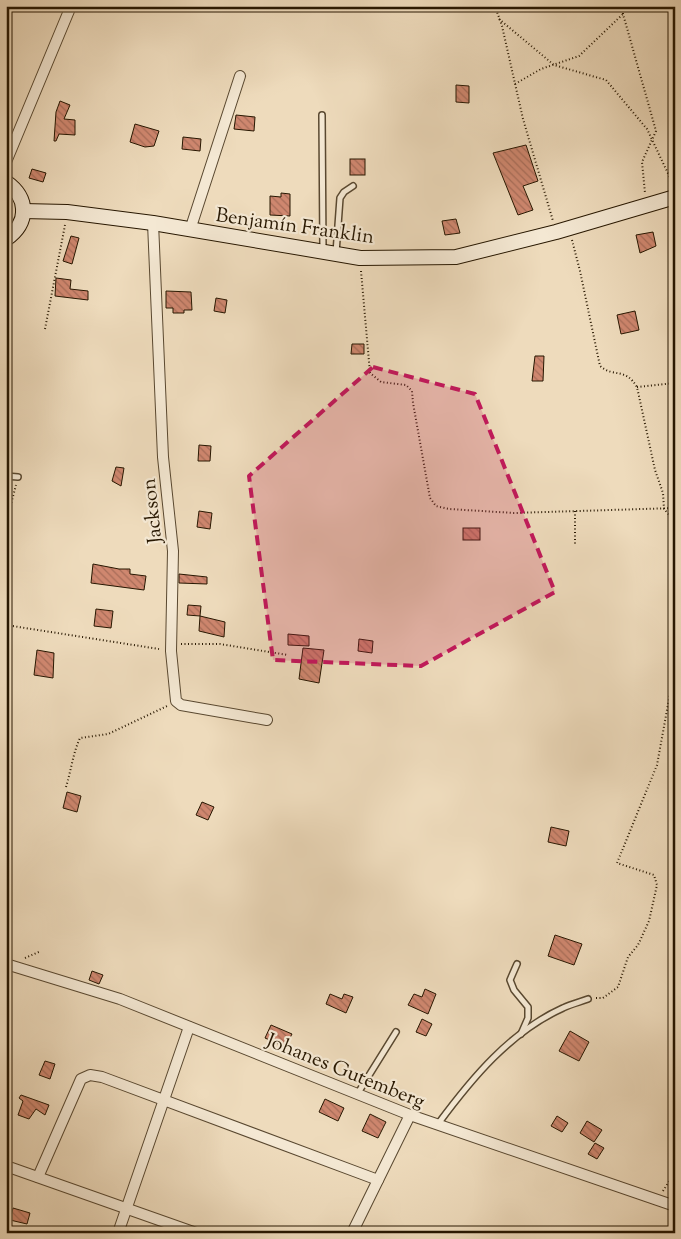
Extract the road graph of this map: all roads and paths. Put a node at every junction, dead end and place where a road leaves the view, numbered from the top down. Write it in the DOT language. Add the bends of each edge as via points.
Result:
graph roads {
  1 [pos="71,6"];
  2 [pos="495,6"];
  3 [pos="623,6"];
  4 [pos="623,14"];
  5 [pos="499,19"];
  6 [pos="554,64"];
  7 [pos="240,76"];
  8 [pos="515,84"];
  9 [pos="322,115"];
  10 [pos="652,140"];
  11 [pos="6,162"];
  12 [pos="6,182"];
  13 [pos="353,186"];
  14 [pos="675,189"];
  15 [pos="675,197"];
  16 [pos="647,205"];
  17 [pos="24,211"];
  18 [pos="67,212"];
  19 [pos="153,223"];
  20 [pos="190,230"];
  21 [pos="562,230"];
  22 [pos="6,239"];
  23 [pos="329,253"];
  24 [pos="360,258"];
  25 [pos="45,329"];
  26 [pos="675,383"];
  27 [pos="637,387"];
  28 [pos="6,476"];
  29 [pos="18,477"];
  30 [pos="675,508"];
  31 [pos="664,509"];
  32 [pos="575,511"];
  33 [pos="6,523"];
  34 [pos="675,528"];
  35 [pos="575,544"];
  36 [pos="675,567"];
  37 [pos="675,592"];
  38 [pos="6,625"];
  39 [pos="171,647"];
  40 [pos="288,655"];
  41 [pos="675,666"];
  42 [pos="176,701"];
  43 [pos="267,720"];
  44 [pos="66,787"];
  45 [pos="41,951"];
  46 [pos="517,964"];
  47 [pos="11,965"];
  48 [pos="588,999"];
  49 [pos="189,1027"];
  50 [pos="396,1032"];
  51 [pos="520,1034"];
  52 [pos="358,1093"];
  53 [pos="163,1100"];
  54 [pos="410,1115"];
  55 [pos="437,1124"];
  56 [pos="6,1166"];
  57 [pos="675,1172"];
  58 [pos="38,1177"];
  59 [pos="378,1180"];
  60 [pos="657,1200"];
  61 [pos="675,1206"];
  62 [pos="126,1208"];
  63 [pos="118,1233"];
  64 [pos="196,1233"];
  65 [pos="352,1233"];
  1 -- 11 [label="street"];
  2 -- 5 [label="path"];
  3 -- 4 [label="path"];
  4 -- 6 [label="path" via="579,56"];
  4 -- 10 [label="path" via="656,131"];
  5 -- 6 [label="path"];
  5 -- 8 [label="path"];
  6 -- 8 [label="path"];
  6 -- 10 [label="path" via="606,80 647,129"];
  7 -- 20 [label="street"];
  8 -- 21 [label="path" via="523,119"];
  9 -- 23 [label="lane"];
  10 -- 14 [label="path"];
  10 -- 16 [label="path" via="642,162"];
  12 -- 17 [label="street" via="19,195"];
  13 -- 23 [label="lane" via="340,198"];
  15 -- 16 [label="street, Benjamín Franklin"];
  16 -- 21 [label="street, Benjamín Franklin"];
  17 -- 18 [label="street, Benjamín Franklin"];
  17 -- 22 [label="street" via="19,228"];
  18 -- 19 [label="street, Benjamín Franklin"];
  18 -- 25 [label="path"];
  19 -- 20 [label="street, Benjamín Franklin"];
  19 -- 39 [label="street, Jackson" via="163,457 173,551"];
  20 -- 23 [label="street, Benjamín Franklin"];
  21 -- 24 [label="street, Benjamín Franklin" via="456,257"];
  21 -- 27 [label="path" via="580,271 600,366 606,371 625,374"];
  23 -- 24 [label="street, Benjamín Franklin"];
  24 -- 32 [label="path" via="370,373 381,382 406,385 412,391 430,498 436,506 514,512"];
  26 -- 27 [label="path"];
  27 -- 31 [label="path"];
  28 -- 29 [label="lane"];
  29 -- 33 [label="path"];
  30 -- 31 [label="path"];
  31 -- 32 [label="path"];
  31 -- 34 [label="path"];
  32 -- 35 [label="path"];
  36 -- 37 [label="path" via="670,591"];
  38 -- 39 [label="path"];
  39 -- 40 [label="path" via="220,644"];
  39 -- 42 [label="street, Jackson"];
  41 -- 48 [label="path" via="657,765 617,864 654,874 657,885 649,921 638,945 628,957 618,987 604,998"];
  42 -- 43 [label="street" via="181,705"];
  42 -- 44 [label="path" via="108,734 80,738"];
  45 -- 47 [label="path"];
  46 -- 51 [label="lane" via="510,980 528,1006 528,1018"];
  47 -- 49 [label="street, Johanes Gutemberg" via="120,999"];
  48 -- 51 [label="lane" via="563,1008"];
  49 -- 52 [label="street, Johanes Gutemberg"];
  49 -- 53 [label="street"];
  50 -- 52 [label="lane"];
  51 -- 55 [label="lane" via="463,1090"];
  52 -- 54 [label="street, Johanes Gutemberg"];
  53 -- 58 [label="street" via="102,1077 81,1079"];
  53 -- 59 [label="street"];
  53 -- 62 [label="street"];
  54 -- 55 [label="street, Johanes Gutemberg"];
  54 -- 59 [label="street"];
  55 -- 60 [label="street, Johanes Gutemberg"];
  56 -- 58 [label="street"];
  57 -- 60 [label="path"];
  58 -- 62 [label="street"];
  59 -- 65 [label="street"];
  60 -- 61 [label="street, Johanes Gutemberg"];
  62 -- 63 [label="street"];
  62 -- 64 [label="street"];
}
